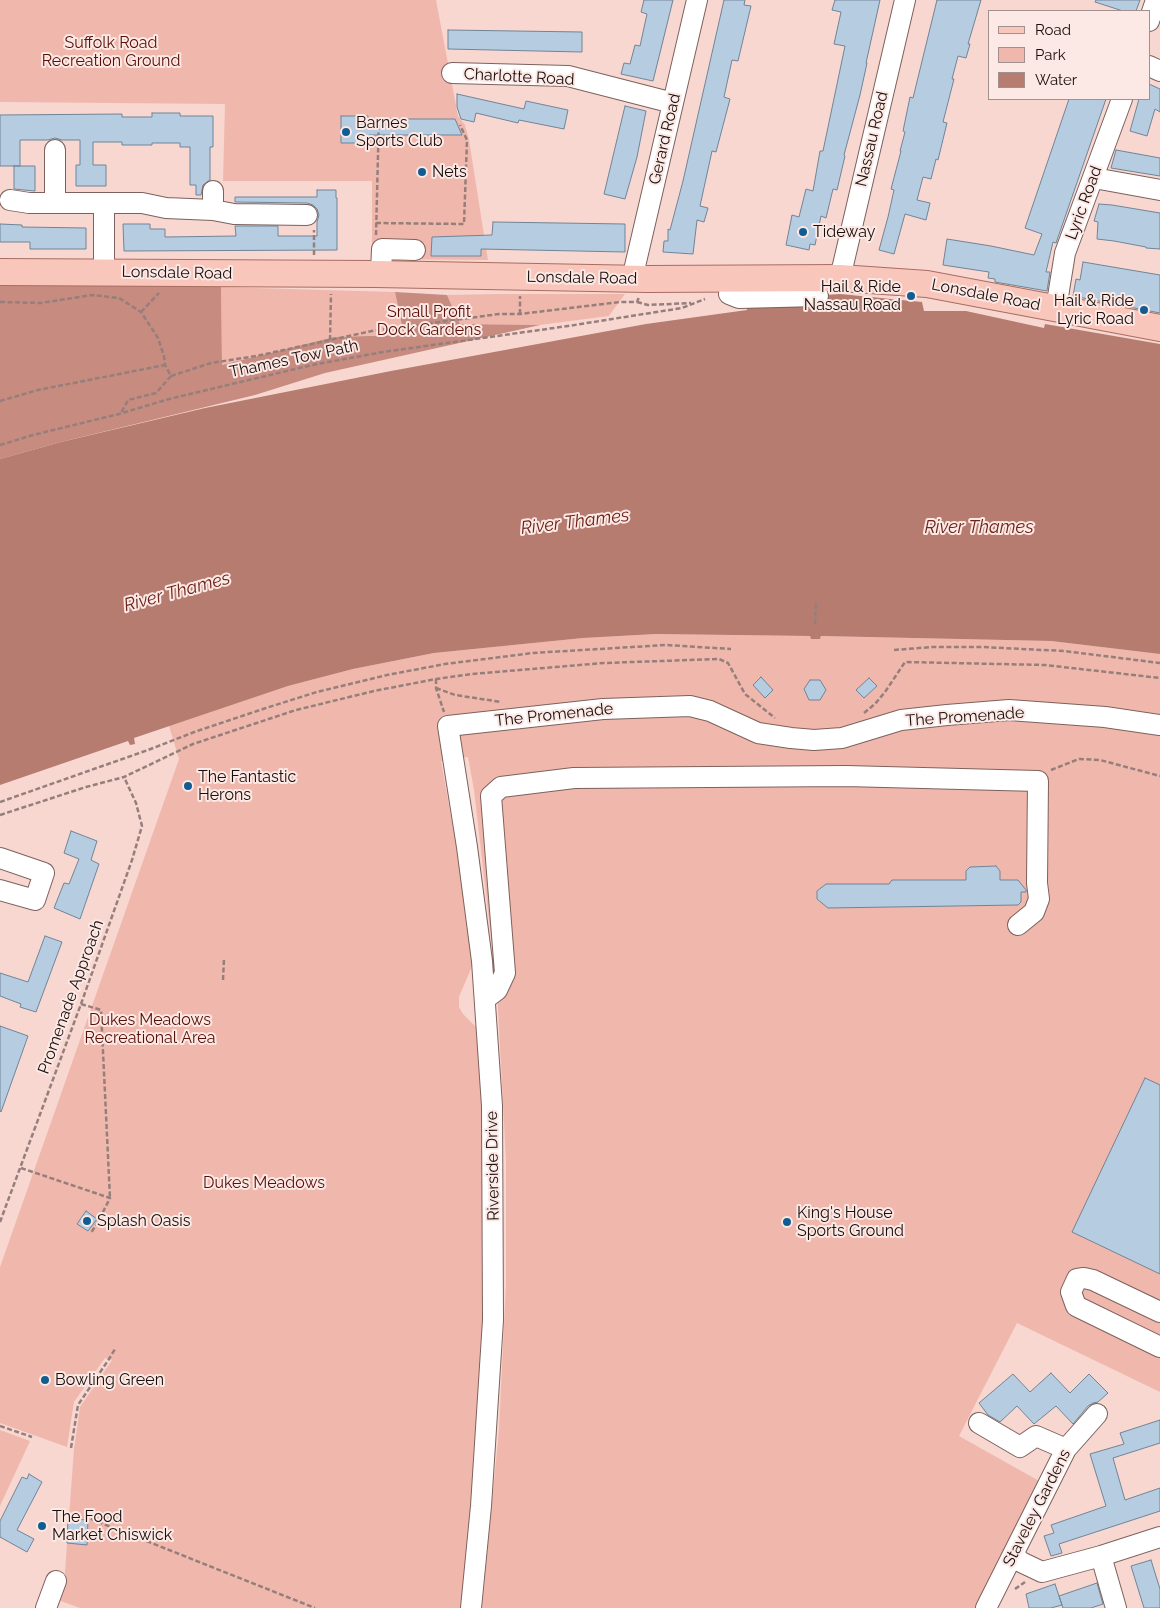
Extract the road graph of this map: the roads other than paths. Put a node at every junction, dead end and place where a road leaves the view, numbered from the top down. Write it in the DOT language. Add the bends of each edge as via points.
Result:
graph roads {
  1 [pos="697,0"];
  2 [pos="904,0"];
  3 [pos="1156,0"];
  4 [pos="1150,17"];
  5 [pos="452,73"];
  6 [pos="1122,100"];
  7 [pos="673,103"];
  8 [pos="55,150"];
  9 [pos="1094,178"];
  10 [pos="1160,190"];
  11 [pos="10,200"];
  12 [pos="55,202"];
  13 [pos="104,203"];
  14 [pos="307,215"];
  15 [pos="415,250"];
  16 [pos="0,272"];
  17 [pos="104,272"];
  18 [pos="381,274"];
  19 [pos="840,278"];
  20 [pos="639,287"];
  21 [pos="730,294"];
  22 [pos="818,296"];
  23 [pos="1056,309"];
  24 [pos="1160,328"];
  25 [pos="1160,725"];
  26 [pos="448,726"];
  27 [pos="0,858"];
  28 [pos="2,897"];
  29 [pos="1018,925"];
  30 [pos="485,999"];
  31 [pos="1160,1312"];
  32 [pos="1160,1347"];
  33 [pos="1096,1414"];
  34 [pos="979,1423"];
  35 [pos="1066,1449"];
  36 [pos="1160,1537"];
  37 [pos="1014,1554"];
  38 [pos="1101,1556"];
  39 [pos="56,1581"];
  40 [pos="46,1608"];
  41 [pos="471,1608"];
  42 [pos="986,1608"];
  43 [pos="1116,1608"];
  1 -- 7 [label="street, Gerard Road"];
  2 -- 19 [label="street, Nassau Road"];
  3 -- 4 [label="street"];
  5 -- 7 [label="street, Charlotte Road" via="568,76"];
  6 -- 9 [label="street, Lyric Road"];
  7 -- 20 [label="street, Gerard Road"];
  8 -- 12 [label="street"];
  9 -- 10 [label="street"];
  9 -- 23 [label="street, Lyric Road" via="1066,253"];
  11 -- 12 [label="street"];
  12 -- 13 [label="street"];
  13 -- 14 [label="street" via="142,202 166,208 213,200 234,214"];
  13 -- 17 [label="street"];
  15 -- 18 [label="street" via="382,249"];
  16 -- 17 [label="main road, Lonsdale Road"];
  17 -- 18 [label="main road, Lonsdale Road"];
  18 -- 20 [label="main road, Lonsdale Road"];
  19 -- 20 [label="main road, Lonsdale Road"];
  19 -- 23 [label="main road, Lonsdale Road" via="927,284"];
  21 -- 22 [label="street" via="739,298"];
  23 -- 24 [label="main road, Lonsdale Road"];
  25 -- 26 [label="street, The Promenade" via="1105,717 1009,710 900,720 842,738 814,740 758,733 710,711 690,706 603,709"];
  26 -- 30 [label="street, Riverside Drive" via="467,846"];
  27 -- 28 [label="street" via="44,873 35,900"];
  29 -- 30 [label="street" via="1034,912 1039,899 1038,781 846,776 574,778 501,787 491,796 505,973 497,990"];
  30 -- 41 [label="street, Riverside Drive" via="492,1106 494,1320"];
  31 -- 32 [label="street" via="1093,1280 1077,1279 1071,1292 1076,1306"];
  33 -- 35 [label="street, Staveley Gardens"];
  34 -- 35 [label="street" via="1020,1447 1036,1436"];
  35 -- 37 [label="street, Staveley Gardens"];
  36 -- 38 [label="street"];
  37 -- 38 [label="street" via="1021,1562 1042,1572"];
  37 -- 42 [label="street, Staveley Gardens"];
  38 -- 43 [label="street"];
  39 -- 40 [label="street"];
}
